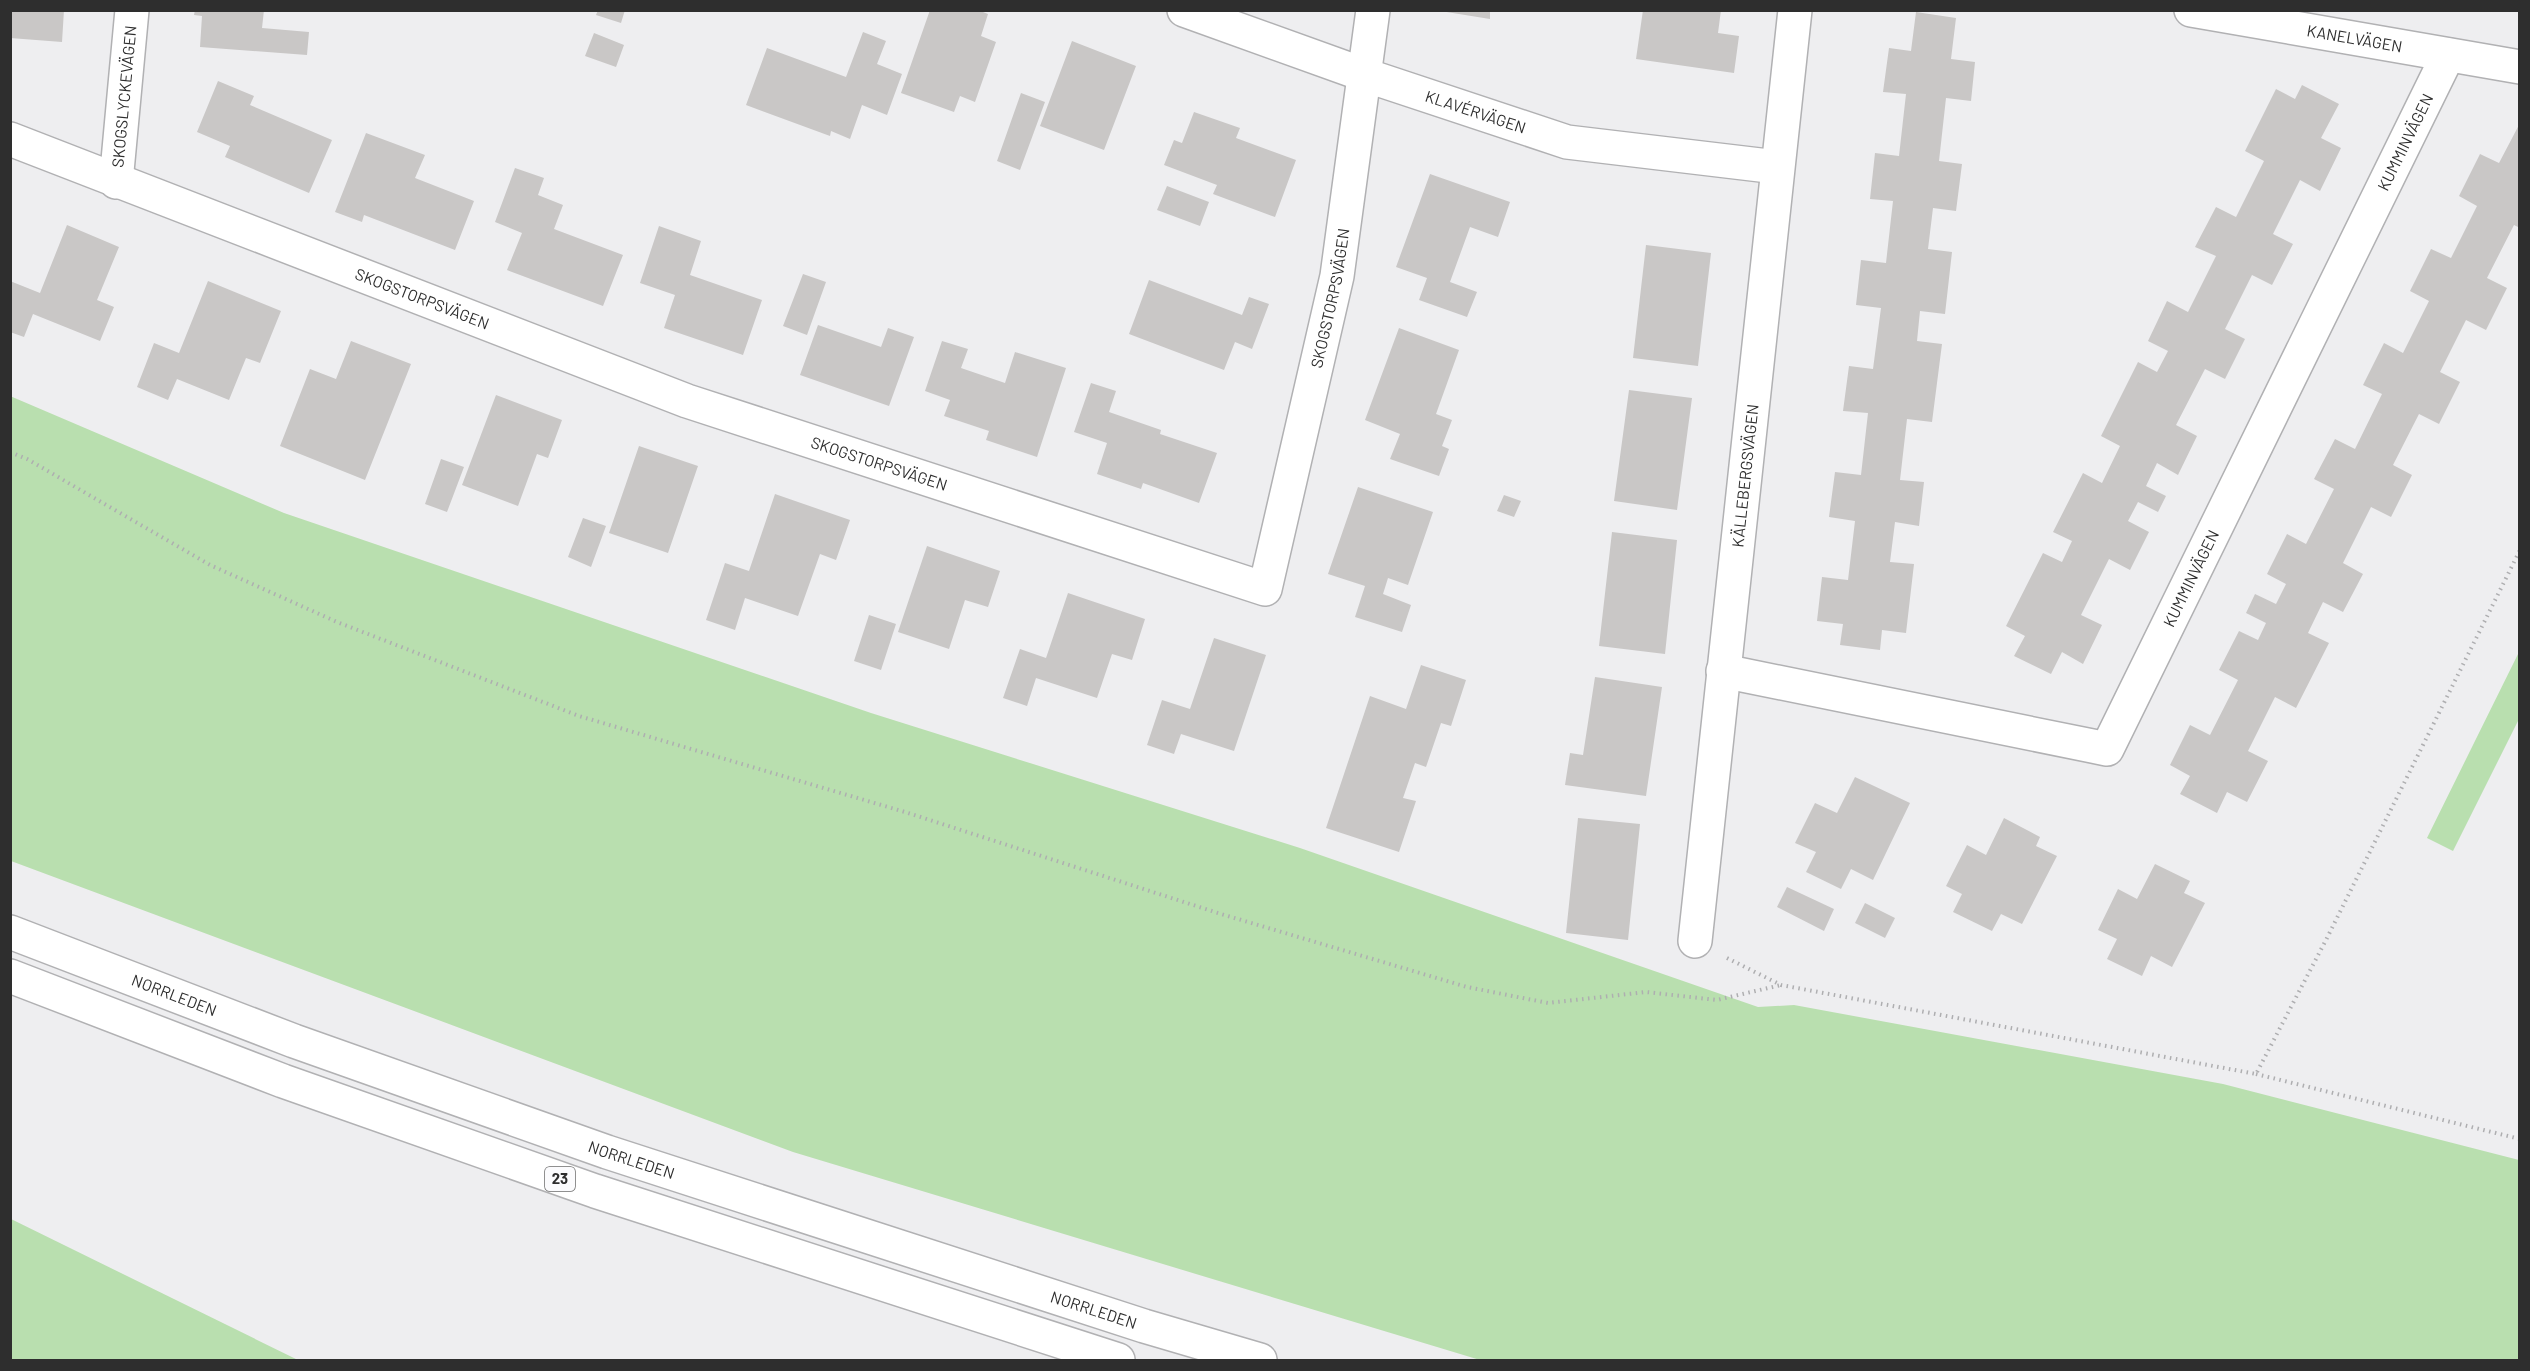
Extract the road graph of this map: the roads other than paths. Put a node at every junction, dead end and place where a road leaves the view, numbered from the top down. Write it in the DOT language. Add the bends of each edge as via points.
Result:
graph roads {
  1 [pos="132,10"];
  2 [pos="1184,10"];
  3 [pos="1373,10"];
  4 [pos="1795,10"];
  5 [pos="2191,10"];
  6 [pos="2448,55"];
  7 [pos="2520,67"];
  8 [pos="1365,75"];
  9 [pos="10,139"];
  10 [pos="1777,167"];
  11 [pos="116,182"];
  12 [pos="1723,671"];
  13 [pos="10,932"];
  14 [pos="1695,941"];
  15 [pos="10,976"];
  16 [pos="1118,1360"];
  17 [pos="1260,1360"];
  1 -- 11 [label="main road, SKOGSLYCKEVÄGEN"];
  2 -- 8 [label="main road, KLAVÉRVÄGEN"];
  3 -- 8 [label="main road"];
  4 -- 10 [label="main road, KÄLLEBERGSVÄGEN"];
  5 -- 6 [label="main road, KANELVÄGEN"];
  6 -- 7 [label="main road, KANELVÄGEN"];
  6 -- 12 [label="main road, KUMMINVÄGEN" via="2107,749"];
  8 -- 10 [label="main road, KLAVÉRVÄGEN" via="1567,142"];
  8 -- 11 [label="main road, SKOGSTORPSVÄGEN" via="1337,276 1265,589 687,401"];
  9 -- 11 [label="main road, SKOGSTORPSVÄGEN"];
  10 -- 12 [label="main road, KÄLLEBERGSVÄGEN"];
  12 -- 14 [label="main road, KÄLLEBERGSVÄGEN"];
  13 -- 17 [label="main road, NORRLEDEN" via="294,1041 607,1152"];
  15 -- 16 [label="main road, 23" via="283,1081 595,1191"];
}
